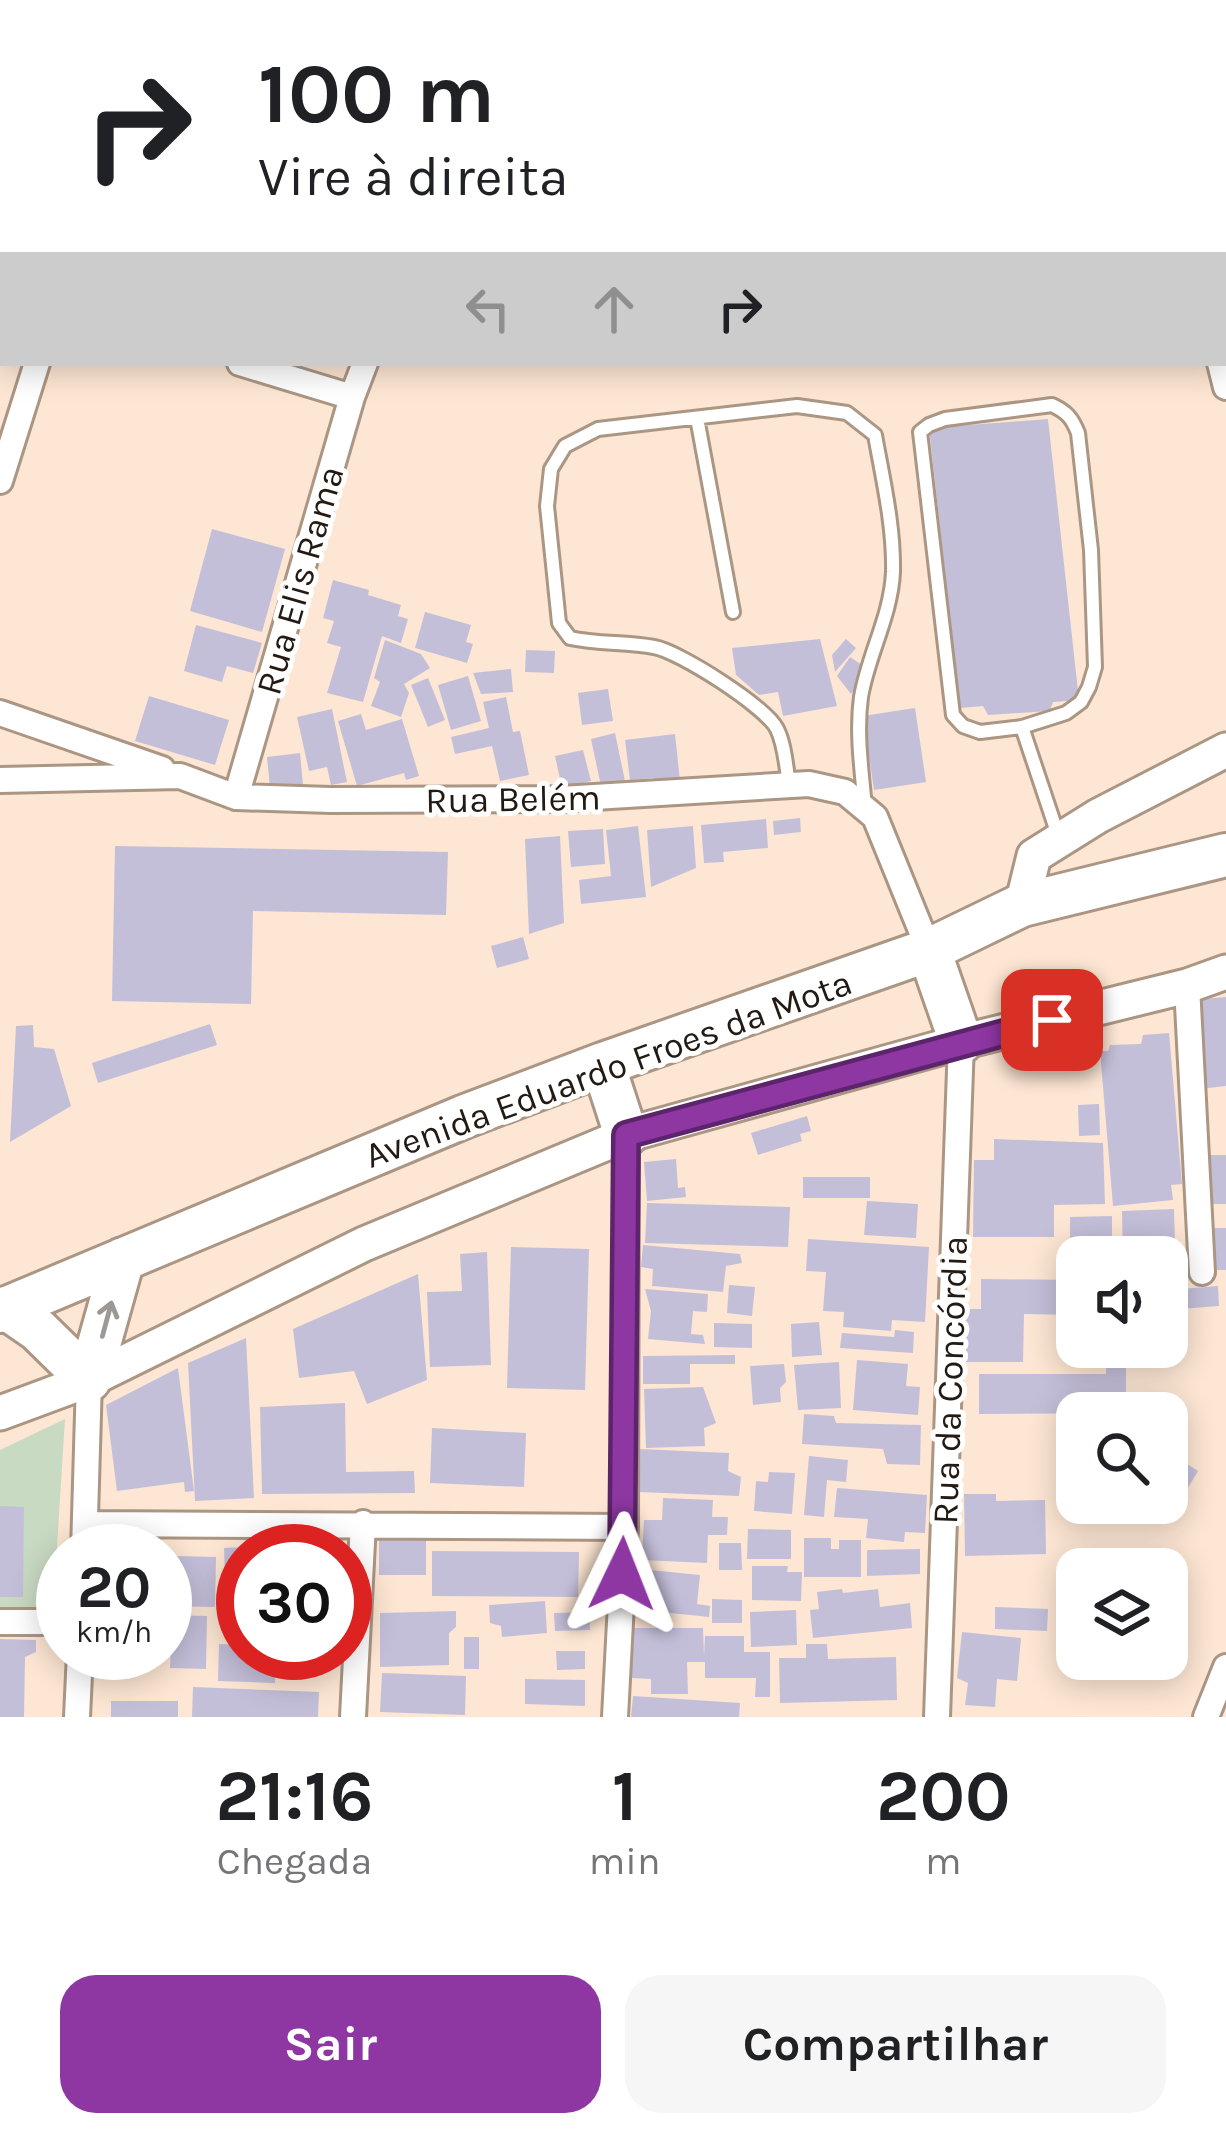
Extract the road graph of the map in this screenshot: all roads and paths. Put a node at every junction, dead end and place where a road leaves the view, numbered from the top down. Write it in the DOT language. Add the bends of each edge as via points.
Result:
graph roads {
  1 [pos="36,366"];
  2 [pos="250,366"];
  3 [pos="364,366"];
  4 [pos="352,397"];
  5 [pos="697,418"];
  6 [pos="0,481"];
  7 [pos="733,612"];
  8 [pos="0,713"];
  9 [pos="1022,727"];
  10 [pos="1226,750"];
  11 [pos="180,776"];
  12 [pos="0,780"];
  13 [pos="789,784"];
  14 [pos="236,797"];
  15 [pos="865,808"];
  16 [pos="1059,839"];
  17 [pos="1226,855"];
  18 [pos="1022,905"];
  19 [pos="929,950"];
  20 [pos="1226,972"];
  21 [pos="1187,986"];
  22 [pos="961,1042"];
  23 [pos="603,1064"];
  24 [pos="626,1135"];
  25 [pos="123,1259"];
  26 [pos="1202,1272"];
  27 [pos="3,1309"];
  28 [pos="89,1380"];
  29 [pos="0,1413"];
  30 [pos="363,1523"];
  31 [pos="85,1524"];
  32 [pos="625,1526"];
  33 [pos="0,1622"];
  34 [pos="36,1622"];
  35 [pos="1226,1667"];
  36 [pos="79,1680"];
  37 [pos="77,1717"];
  38 [pos="353,1717"];
  39 [pos="615,1717"];
  40 [pos="937,1717"];
  41 [pos="1206,1717"];
  1 -- 6 [label="street"];
  2 -- 4 [label="street"];
  3 -- 4 [label="street, Rua Elis Rama"];
  4 -- 14 [label="street, Rua Elis Rama"];
  5 -- 7 [label="lane"];
  5 -- 13 [label="lane" via="598,429 566,446 551,470 548,506 560,623 570,638 659,647 734,691 779,732"];
  5 -- 15 [label="lane" via="797,406 847,413 874,435 892,574 862,694"];
  8 -- 11 [label="street"];
  9 -- 9 [label="lane" via="1081,703 1096,667 1078,434 1052,405 945,419 920,433 953,715 980,732"];
  9 -- 16 [label="lane"];
  10 -- 16 [label="street"];
  11 -- 12 [label="street, Rua Belém"];
  11 -- 14 [label="street, Rua Belém"];
  13 -- 14 [label="street, Rua Belém" via="561,799"];
  13 -- 15 [label="street, Rua Belém" via="845,791"];
  15 -- 19 [label="street"];
  16 -- 18 [label="street" via="1034,856"];
  17 -- 18 [label="highway, Avenida Eduardo Froes da Mota"];
  18 -- 19 [label="highway, Avenida Eduardo Froes da Mota"];
  19 -- 22 [label="highway"];
  19 -- 23 [label="highway, Avenida Eduardo Froes da Mota"];
  20 -- 21 [label="street"];
  21 -- 22 [label="street"];
  21 -- 26 [label="street"];
  22 -- 24 [label="street"];
  22 -- 40 [label="street, Rua da Concórdia"];
  23 -- 24 [label="highway"];
  23 -- 25 [label="highway, Avenida Eduardo Froes da Mota"];
  24 -- 28 [label="street" via="364,1244"];
  24 -- 32 [label="street"];
  25 -- 27 [label="highway, Avenida Eduardo Froes da Mota"];
  28 -- 25 [label="highway, one-way"];
  27 -- 28 [label="highway" via="38,1330"];
  28 -- 29 [label="street"];
  28 -- 31 [label="street"];
  30 -- 31 [label="street"];
  30 -- 32 [label="street"];
  30 -- 38 [label="street"];
  32 -- 39 [label="street"];
  33 -- 34 [label="street"];
  35 -- 41 [label="street"];
  36 -- 37 [label="street"];
}
